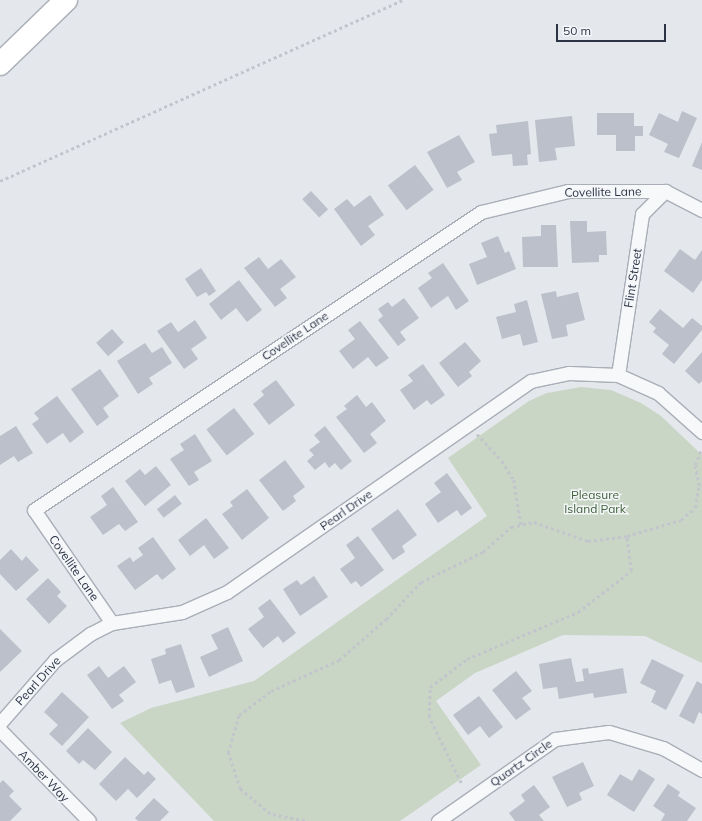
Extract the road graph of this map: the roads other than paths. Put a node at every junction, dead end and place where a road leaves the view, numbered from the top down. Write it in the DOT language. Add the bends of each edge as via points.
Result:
graph roads {
  1 [pos="66,0"];
  2 [pos="0,64"];
  3 [pos="665,191"];
  4 [pos="702,210"];
  5 [pos="618,375"];
  6 [pos="702,432"];
  7 [pos="112,623"];
  8 [pos="0,723"];
  9 [pos="0,730"];
  10 [pos="702,770"];
  11 [pos="89,821"];
  12 [pos="438,821"];
  1 -- 2 [label="highway"];
  3 -- 4 [label="street, Covellite Lane"];
  3 -- 5 [label="street, Flint Street" via="642,214"];
  3 -- 7 [label="street, Covellite Lane" via="568,191 481,212 34,510"];
  5 -- 6 [label="street, Pearl Drive" via="658,393"];
  5 -- 7 [label="street, Pearl Drive" via="569,373 531,382 227,592 182,612"];
  7 -- 8 [label="street, Pearl Drive" via="90,634 55,660"];
  9 -- 11 [label="street, Amber Way"];
  10 -- 12 [label="street, Quartz Circle" via="663,748 609,732 555,739"];
}
